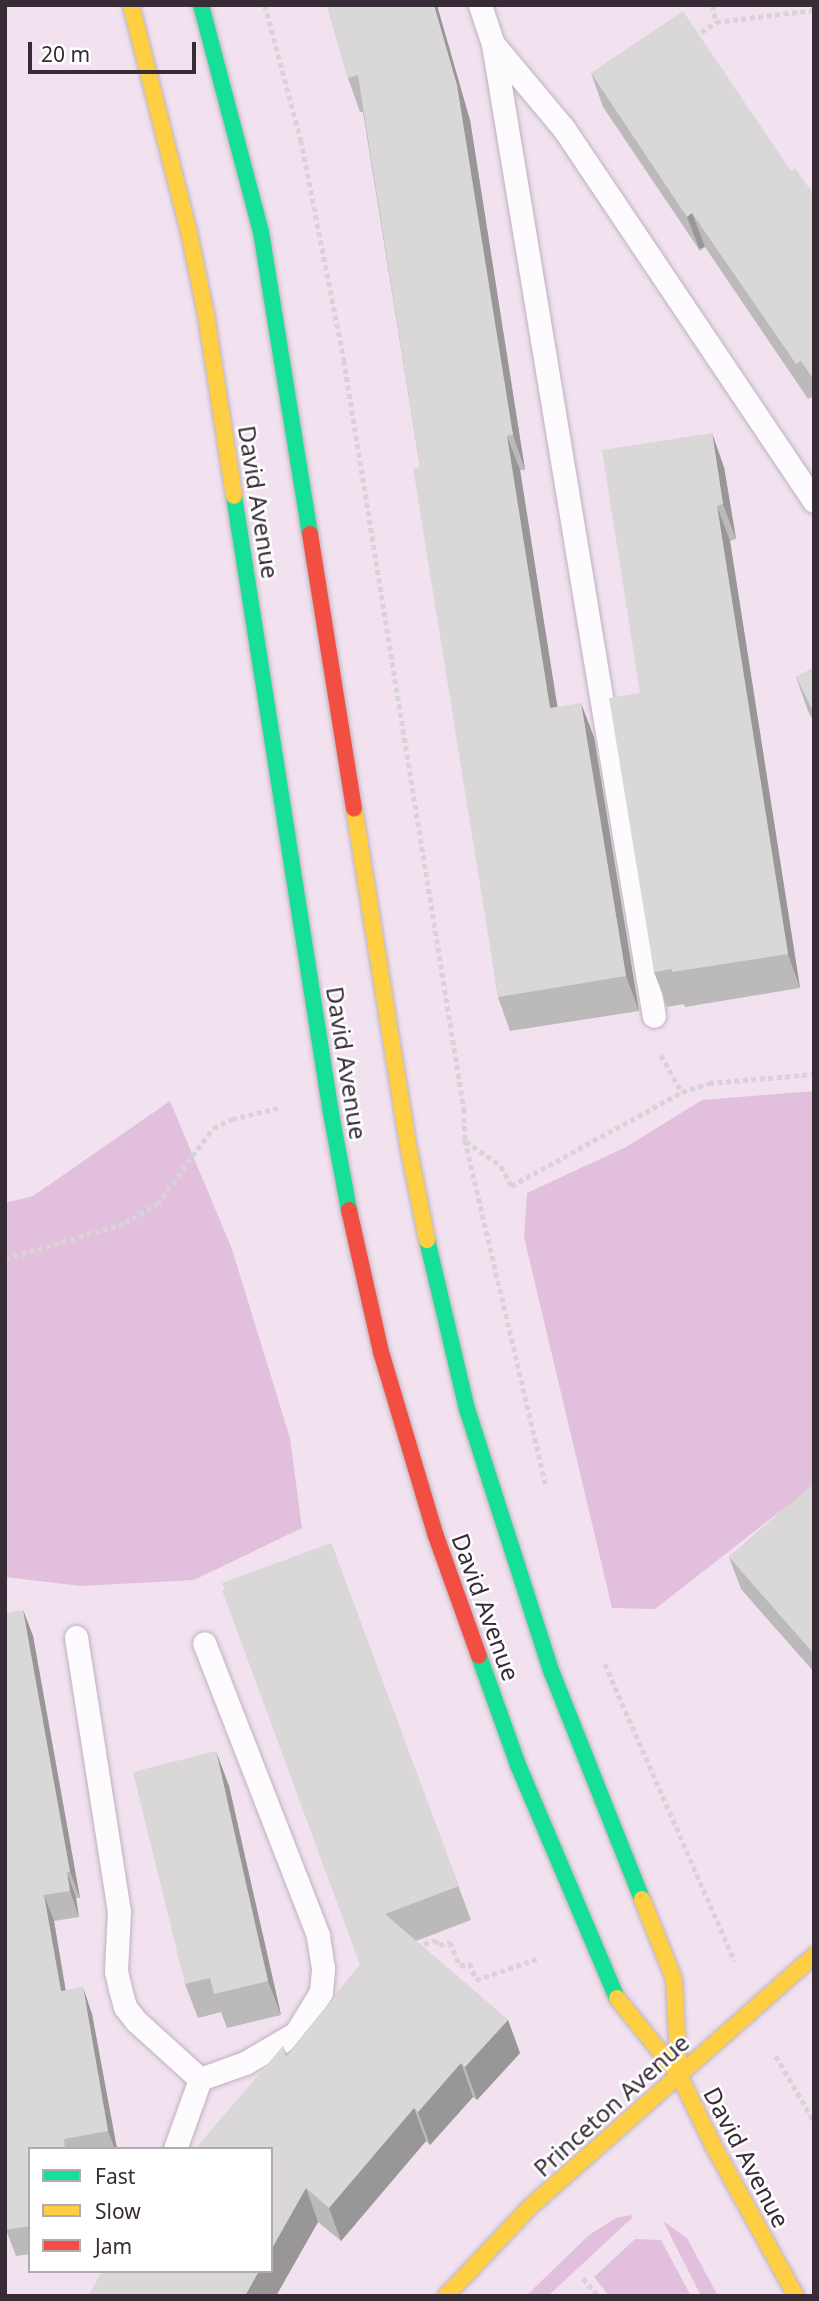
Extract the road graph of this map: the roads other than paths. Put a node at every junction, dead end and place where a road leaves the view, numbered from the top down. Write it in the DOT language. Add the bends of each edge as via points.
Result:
graph roads {
  1 [pos="131,5"];
  2 [pos="201,5"];
  3 [pos="480,5"];
  4 [pos="493,44"];
  5 [pos="814,500"];
  6 [pos="654,1016"];
  7 [pos="76,1637"];
  8 [pos="204,1643"];
  9 [pos="814,1956"];
  10 [pos="679,2075"];
  11 [pos="200,2079"];
  12 [pos="176,2147"];
  13 [pos="446,2296"];
  14 [pos="796,2296"];
  1 -- 10 [label="main road, David Avenue" via="206,315 331,1113 382,1352 436,1536 518,1765 612,1992"];
  2 -- 10 [label="main road, David Avenue" via="261,232 406,1132 433,1268 467,1409 552,1673 674,1979"];
  3 -- 4 [label="lane"];
  4 -- 5 [label="lane" via="564,129"];
  4 -- 6 [label="lane"];
  7 -- 11 [label="lane" via="119,1912 116,1971 125,2007"];
  8 -- 11 [label="lane" via="318,1935 323,1968 321,1992 296,2033 245,2063"];
  9 -- 10 [label="main road, Princeton Avenue"];
  10 -- 13 [label="main road, Princeton Avenue" via="530,2207"];
  10 -- 14 [label="main road, David Avenue" via="722,2164"];
  11 -- 12 [label="lane"];
}
